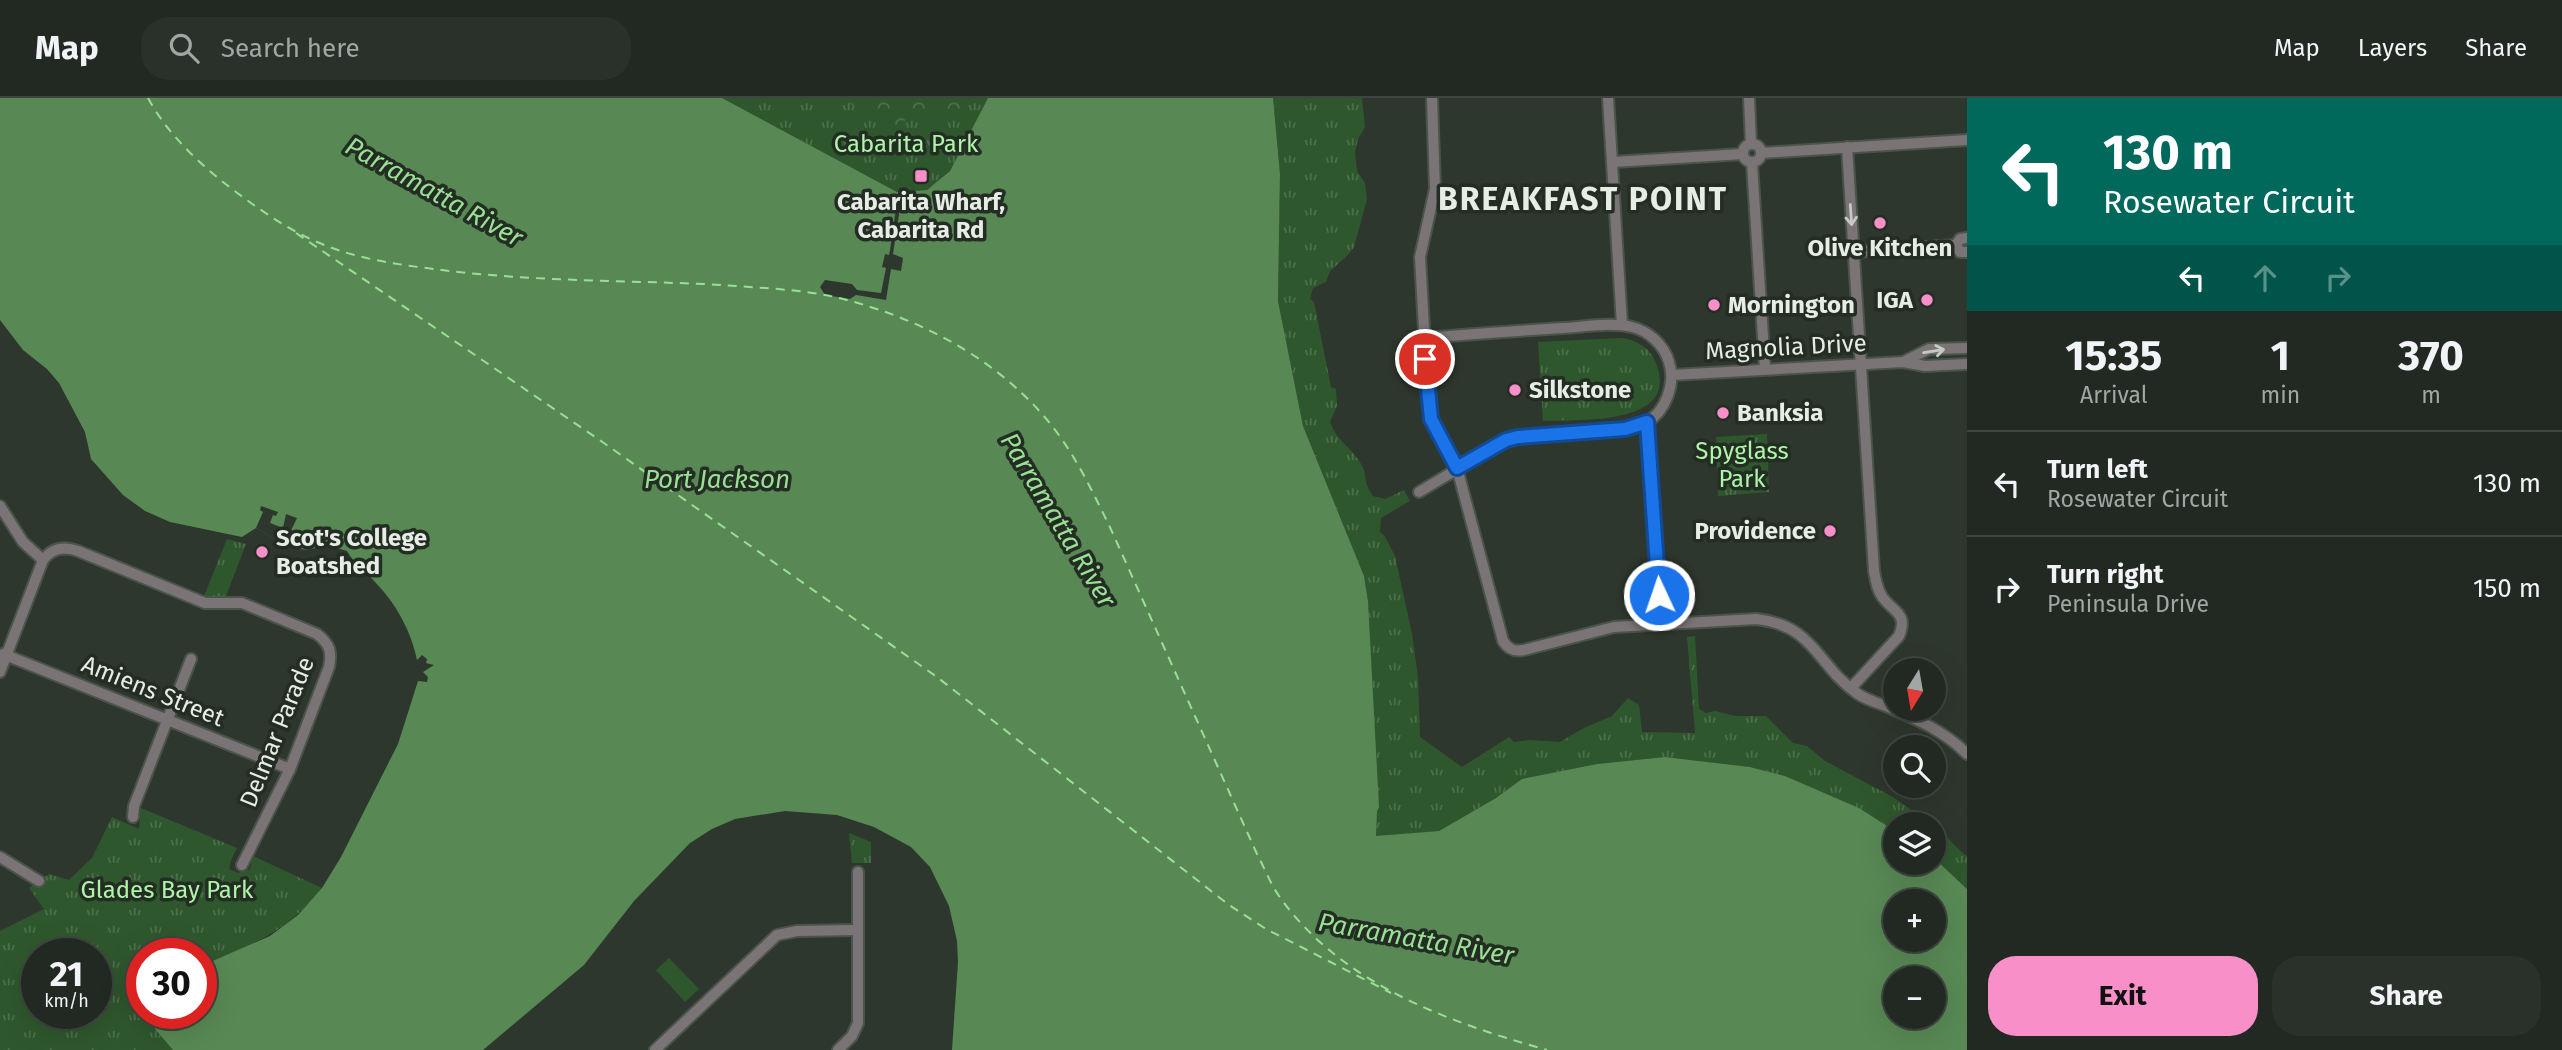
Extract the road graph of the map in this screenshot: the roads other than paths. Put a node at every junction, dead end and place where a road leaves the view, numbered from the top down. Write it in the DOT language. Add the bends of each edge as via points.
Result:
graph roads {
  1 [pos="1432,98"];
  2 [pos="1608,98"];
  3 [pos="1749,98"];
  4 [pos="1967,140"];
  5 [pos="1752,144"];
  6 [pos="1847,147"];
  7 [pos="1761,153"];
  8 [pos="1743,154"];
  9 [pos="1613,162"];
  10 [pos="1752,163"];
  11 [pos="1967,238"];
  12 [pos="1956,245"];
  13 [pos="1967,252"];
  14 [pos="1854,253"];
  15 [pos="1622,325"];
  16 [pos="1424,338"];
  17 [pos="1967,348"];
  18 [pos="1903,362"];
  19 [pos="1860,364"];
  20 [pos="1967,364"];
  21 [pos="1765,369"];
  22 [pos="1672,375"];
  23 [pos="1647,422"];
  24 [pos="1457,468"];
  25 [pos="1419,492"];
  26 [pos="0,506"];
  27 [pos="46,556"];
  28 [pos="1661,624"];
  29 [pos="3,654"];
  30 [pos="191,659"];
  31 [pos="0,672"];
  32 [pos="1852,688"];
  33 [pos="167,719"];
  34 [pos="1967,754"];
  35 [pos="290,769"];
  36 [pos="133,817"];
  37 [pos="0,857"];
  38 [pos="242,864"];
  39 [pos="858,872"];
  40 [pos="39,881"];
  41 [pos="857,930"];
  42 [pos="655,1050"];
  43 [pos="838,1050"];
  1 -- 16 [label="street" via="1435,189 1420,257"];
  2 -- 9 [label="street"];
  3 -- 5 [label="street"];
  4 -- 6 [label="street"];
  5 -- 7 [label="street"];
  5 -- 8 [label="street"];
  6 -- 7 [label="street"];
  6 -- 14 [label="street, one-way"];
  7 -- 10 [label="street"];
  8 -- 9 [label="street"];
  8 -- 10 [label="street"];
  9 -- 15 [label="street"];
  10 -- 21 [label="street"];
  11 -- 12 [label="street"];
  12 -- 13 [label="street" via="1960,252"];
  12 -- 14 [label="street"];
  14 -- 19 [label="street"];
  15 -- 16 [label="street"];
  15 -- 22 [label="street" via="1641,330 1656,341"];
  16 -- 24 [label="street" via="1431,419"];
  18 -- 17 [label="street, Magnolia Drive, one-way" via="1929,349"];
  18 -- 19 [label="street, Magnolia Drive"];
  18 -- 20 [label="street, Magnolia Drive"];
  19 -- 21 [label="street, Magnolia Drive"];
  19 -- 32 [label="street" via="1874,571 1877,587 1901,617 1903,627"];
  21 -- 22 [label="street, Magnolia Drive"];
  22 -- 23 [label="street" via="1667,397"];
  23 -- 24 [label="street" via="1625,429 1518,437"];
  23 -- 28 [label="street"];
  24 -- 25 [label="street"];
  24 -- 28 [label="street" via="1507,646 1517,651 1600,630"];
  26 -- 27 [label="street" via="23,542"];
  27 -- 29 [label="street"];
  27 -- 35 [label="street, Delmar Parade" via="69,548 205,603 242,603 317,634 330,648 329,667"];
  28 -- 32 [label="street" via="1756,619 1786,625 1809,642"];
  29 -- 31 [label="street"];
  29 -- 33 [label="street, Amiens Street"];
  30 -- 33 [label="street"];
  32 -- 34 [label="street" via="1944,733"];
  33 -- 35 [label="street, Amiens Street"];
  33 -- 36 [label="street"];
  35 -- 38 [label="street, Delmar Parade"];
  37 -- 40 [label="street"];
  39 -- 41 [label="street"];
  41 -- 42 [label="street" via="777,935"];
  41 -- 43 [label="street" via="858,1023"];
}
